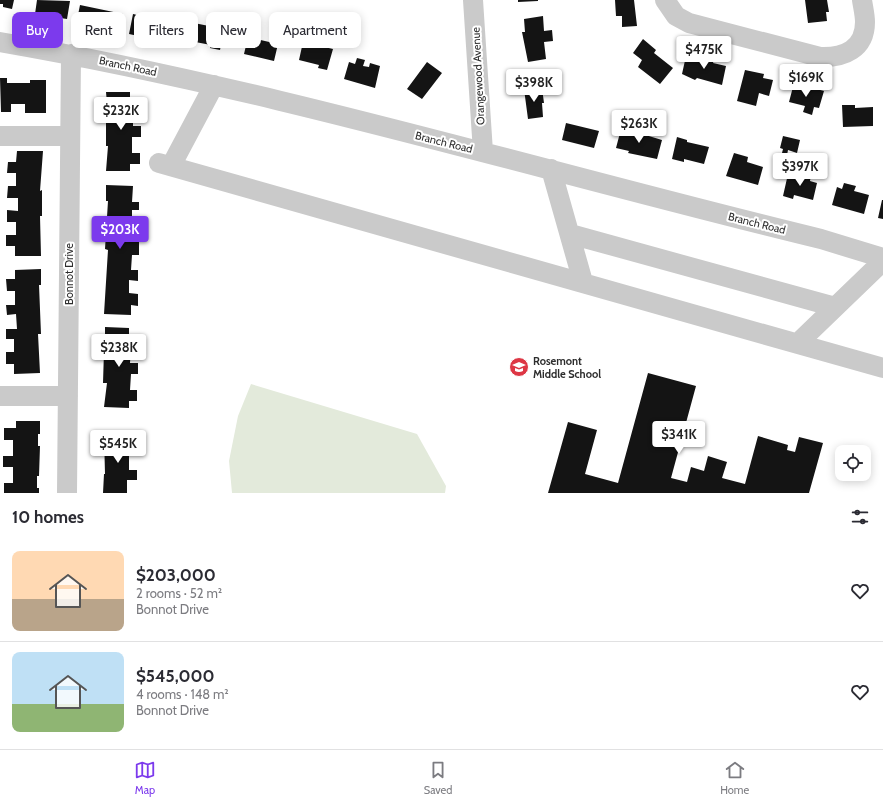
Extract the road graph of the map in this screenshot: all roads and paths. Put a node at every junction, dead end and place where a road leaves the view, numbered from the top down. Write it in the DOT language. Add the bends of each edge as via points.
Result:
graph roads {
  1 [pos="473,0"];
  2 [pos="665,0"];
  3 [pos="862,0"];
  4 [pos="0,42"];
  5 [pos="71,54"];
  6 [pos="214,86"];
  7 [pos="0,136"];
  8 [pos="70,136"];
  9 [pos="483,152"];
  10 [pos="551,170"];
  11 [pos="570,234"];
  12 [pos="883,260"];
  13 [pos="583,282"];
  14 [pos="836,307"];
  15 [pos="798,343"];
  16 [pos="883,368"];
  17 [pos="0,396"];
  18 [pos="68,396"];
  19 [pos="67,493"];
  1 -- 9 [label="street, Orangewood Avenue"];
  2 -- 3 [label="street" via="676,16 689,23 820,57 842,55 858,43 865,21"];
  4 -- 5 [label="street, Branch Road"];
  5 -- 6 [label="street, Branch Road"];
  5 -- 8 [label="street, Bonnot Drive"];
  6 -- 9 [label="street, Branch Road"];
  6 -- 13 [label="street" via="165,165"];
  7 -- 8 [label="street"];
  8 -- 18 [label="street, Bonnot Drive"];
  9 -- 10 [label="street, Branch Road"];
  10 -- 11 [label="street"];
  10 -- 12 [label="street, Branch Road" via="821,239"];
  11 -- 13 [label="street"];
  11 -- 14 [label="street"];
  12 -- 14 [label="street"];
  13 -- 15 [label="street"];
  14 -- 15 [label="street"];
  15 -- 16 [label="street"];
  17 -- 18 [label="street"];
  18 -- 19 [label="street, Bonnot Drive"];
}
